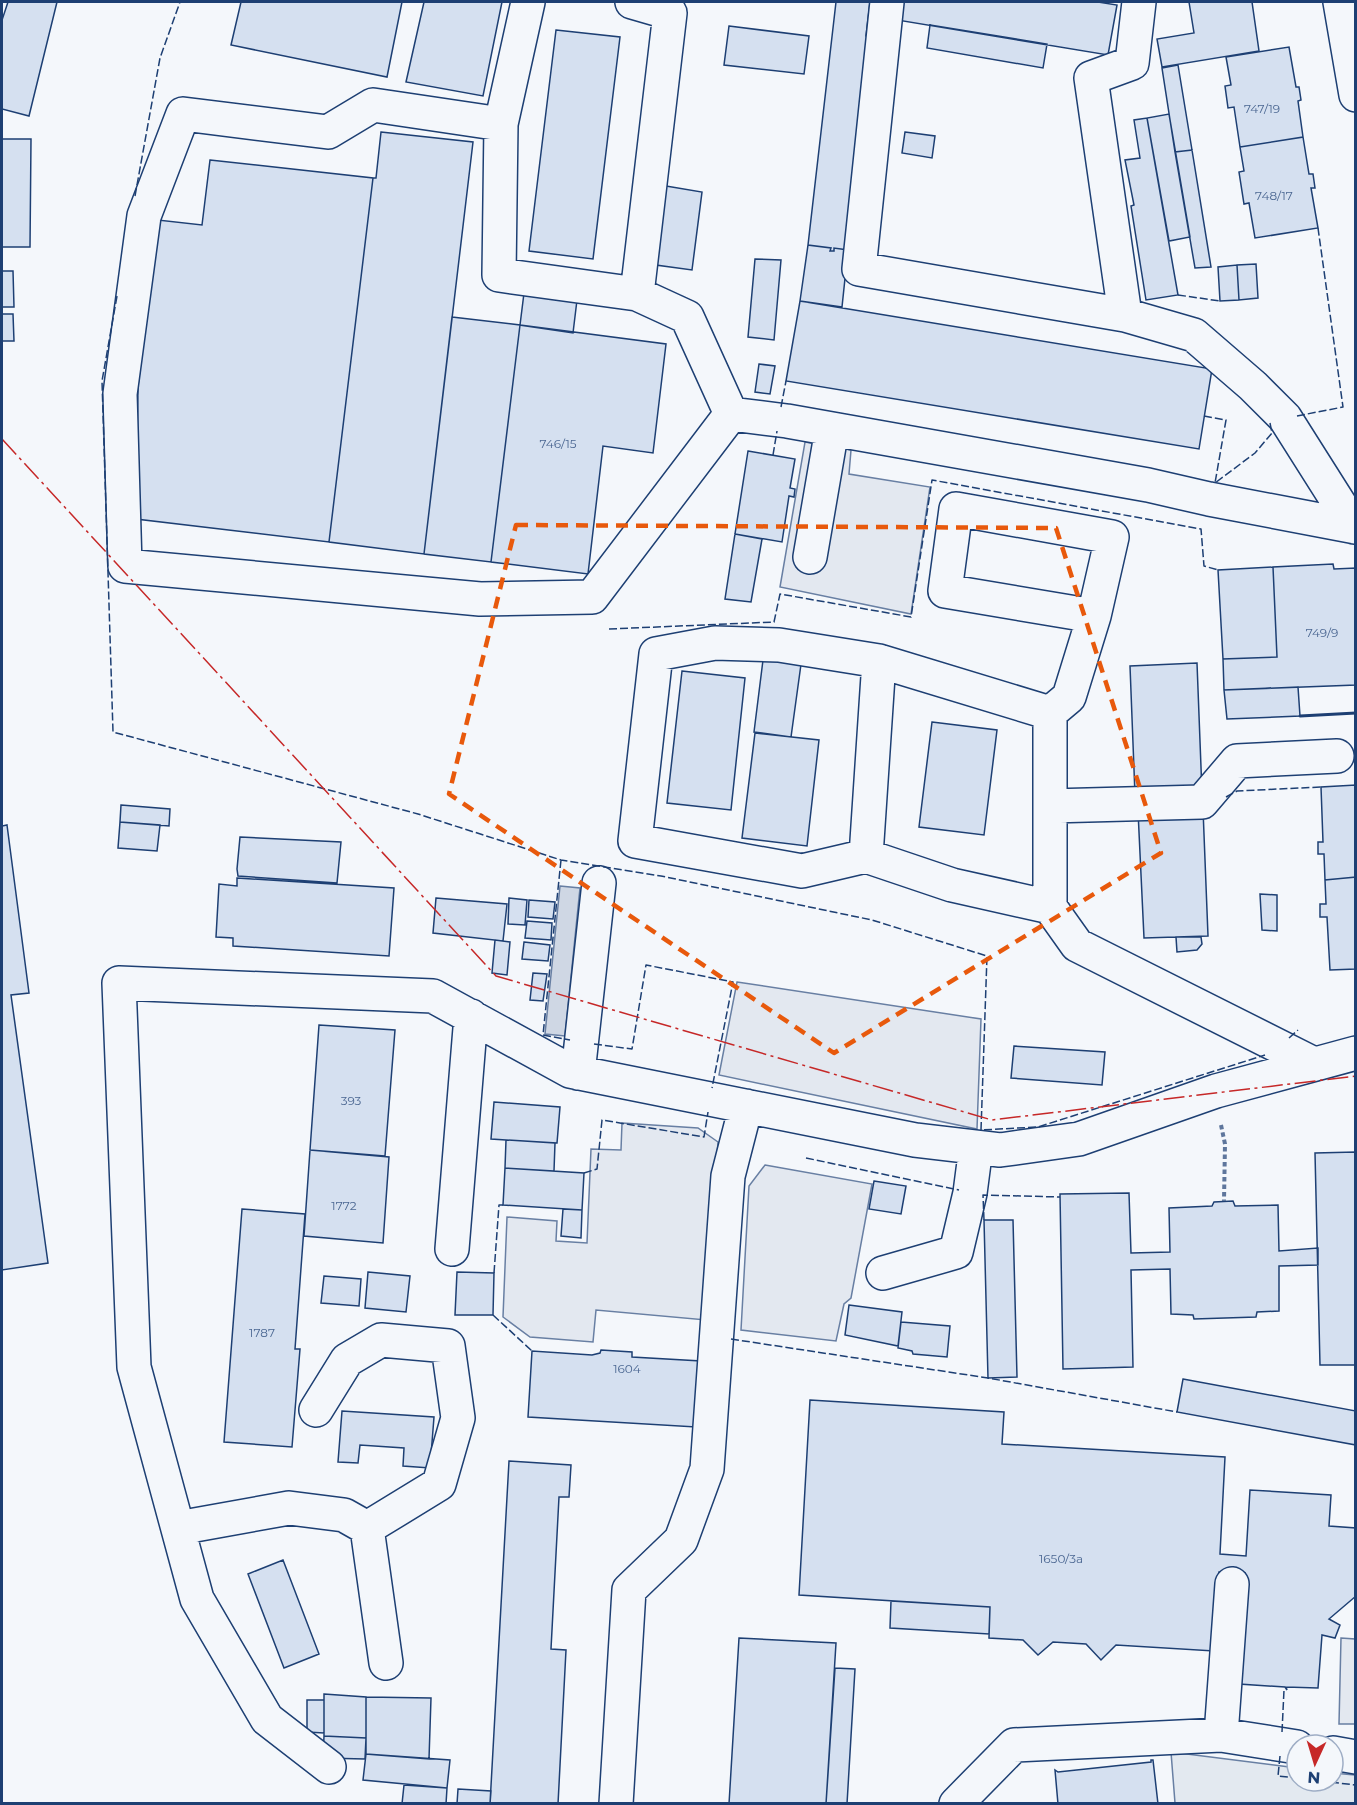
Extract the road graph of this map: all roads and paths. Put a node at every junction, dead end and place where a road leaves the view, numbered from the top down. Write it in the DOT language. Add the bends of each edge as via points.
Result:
graph roads {
  1 [pos="528,2"];
  2 [pos="632,2"];
  3 [pos="887,2"];
  4 [pos="1139,2"];
  5 [pos="1340,2"];
  6 [pos="1356,94"];
  7 [pos="501,124"];
  8 [pos="637,294"];
  9 [pos="1125,315"];
  10 [pos="731,414"];
  11 [pos="832,429"];
  12 [pos="1355,527"];
  13 [pos="810,557"];
  14 [pos="1094,616"];
  15 [pos="879,661"];
  16 [pos="1050,713"];
  17 [pos="1337,756"];
  18 [pos="1050,806"];
  19 [pos="866,856"];
  20 [pos="599,883"];
  21 [pos="1050,907"];
  22 [pos="471,1016"];
  23 [pos="1356,1053"];
  24 [pos="1314,1064"];
  25 [pos="578,1072"];
  26 [pos="1216,1091"];
  27 [pos="746,1106"];
  28 [pos="976,1147"];
  29 [pos="1224,1201"];
  30 [pos="452,1249"];
  31 [pos="883,1273"];
  32 [pos="315,1410"];
  33 [pos="178,1528"];
  34 [pos="367,1528"];
  35 [pos="1232,1584"];
  36 [pos="386,1663"];
  37 [pos="1221,1735"];
  38 [pos="1285,1745"];
  39 [pos="329,1767"];
  40 [pos="616,1803"];
  41 [pos="956,1803"];
  1 -- 7 [label="main road"];
  2 -- 8 [label="main road" via="670,13"];
  3 -- 9 [label="main road" via="859,269"];
  4 -- 9 [label="main road" via="1132,63 1091,78"];
  5 -- 6 [label="main road"];
  7 -- 8 [label="main road" via="499,275"];
  7 -- 10 [label="main road" via="373,105 328,132 183,114 144,216 120,394 125,566 480,598 592,597"];
  8 -- 10 [label="main road" via="687,317"];
  9 -- 12 [label="main road" via="1194,334 1253,386 1285,418"];
  10 -- 11 [label="main road"];
  11 -- 12 [label="main road" via="1148,484"];
  11 -- 13 [label="main road"];
  14 -- 14 [label="main road" via="945,591 956,509 1112,537"];
  14 -- 16 [label="main road" via="1069,697"];
  15 -- 16 [label="main road"];
  15 -- 19 [label="main road"];
  15 -- 19 [label="main road" via="779,645 726,643 656,654 635,841 802,870"];
  16 -- 18 [label="main road"];
  17 -- 18 [label="main road" via="1237,761 1202,802"];
  18 -- 21 [label="main road"];
  19 -- 21 [label="main road" via="951,885"];
  20 -- 25 [label="main road"];
  21 -- 24 [label="main road" via="1077,945"];
  22 -- 25 [label="main road"];
  22 -- 30 [label="main road"];
  22 -- 33 [label="main road" via="433,996 119,983 134,1367"];
  23 -- 24 [label="main road"];
  24 -- 26 [label="main road"];
  25 -- 27 [label="main road"];
  26 -- 28 [label="main road" via="1079,1139 1000,1150"];
  26 -- 29 [label="path" via="1225,1144"];
  27 -- 28 [label="main road" via="915,1140"];
  27 -- 40 [label="main road" via="728,1176 707,1469 681,1540 629,1590"];
  28 -- 31 [label="main road" via="956,1252"];
  32 -- 34 [label="main road" via="347,1360 381,1340 448,1346 458,1418 439,1484"];
  33 -- 34 [label="main road" via="289,1508 344,1515"];
  33 -- 39 [label="main road" via="197,1599 267,1719"];
  34 -- 36 [label="main road"];
  35 -- 37 [label="main road"];
  37 -- 38 [label="main road"];
  37 -- 41 [label="main road" via="1014,1745"];
}
